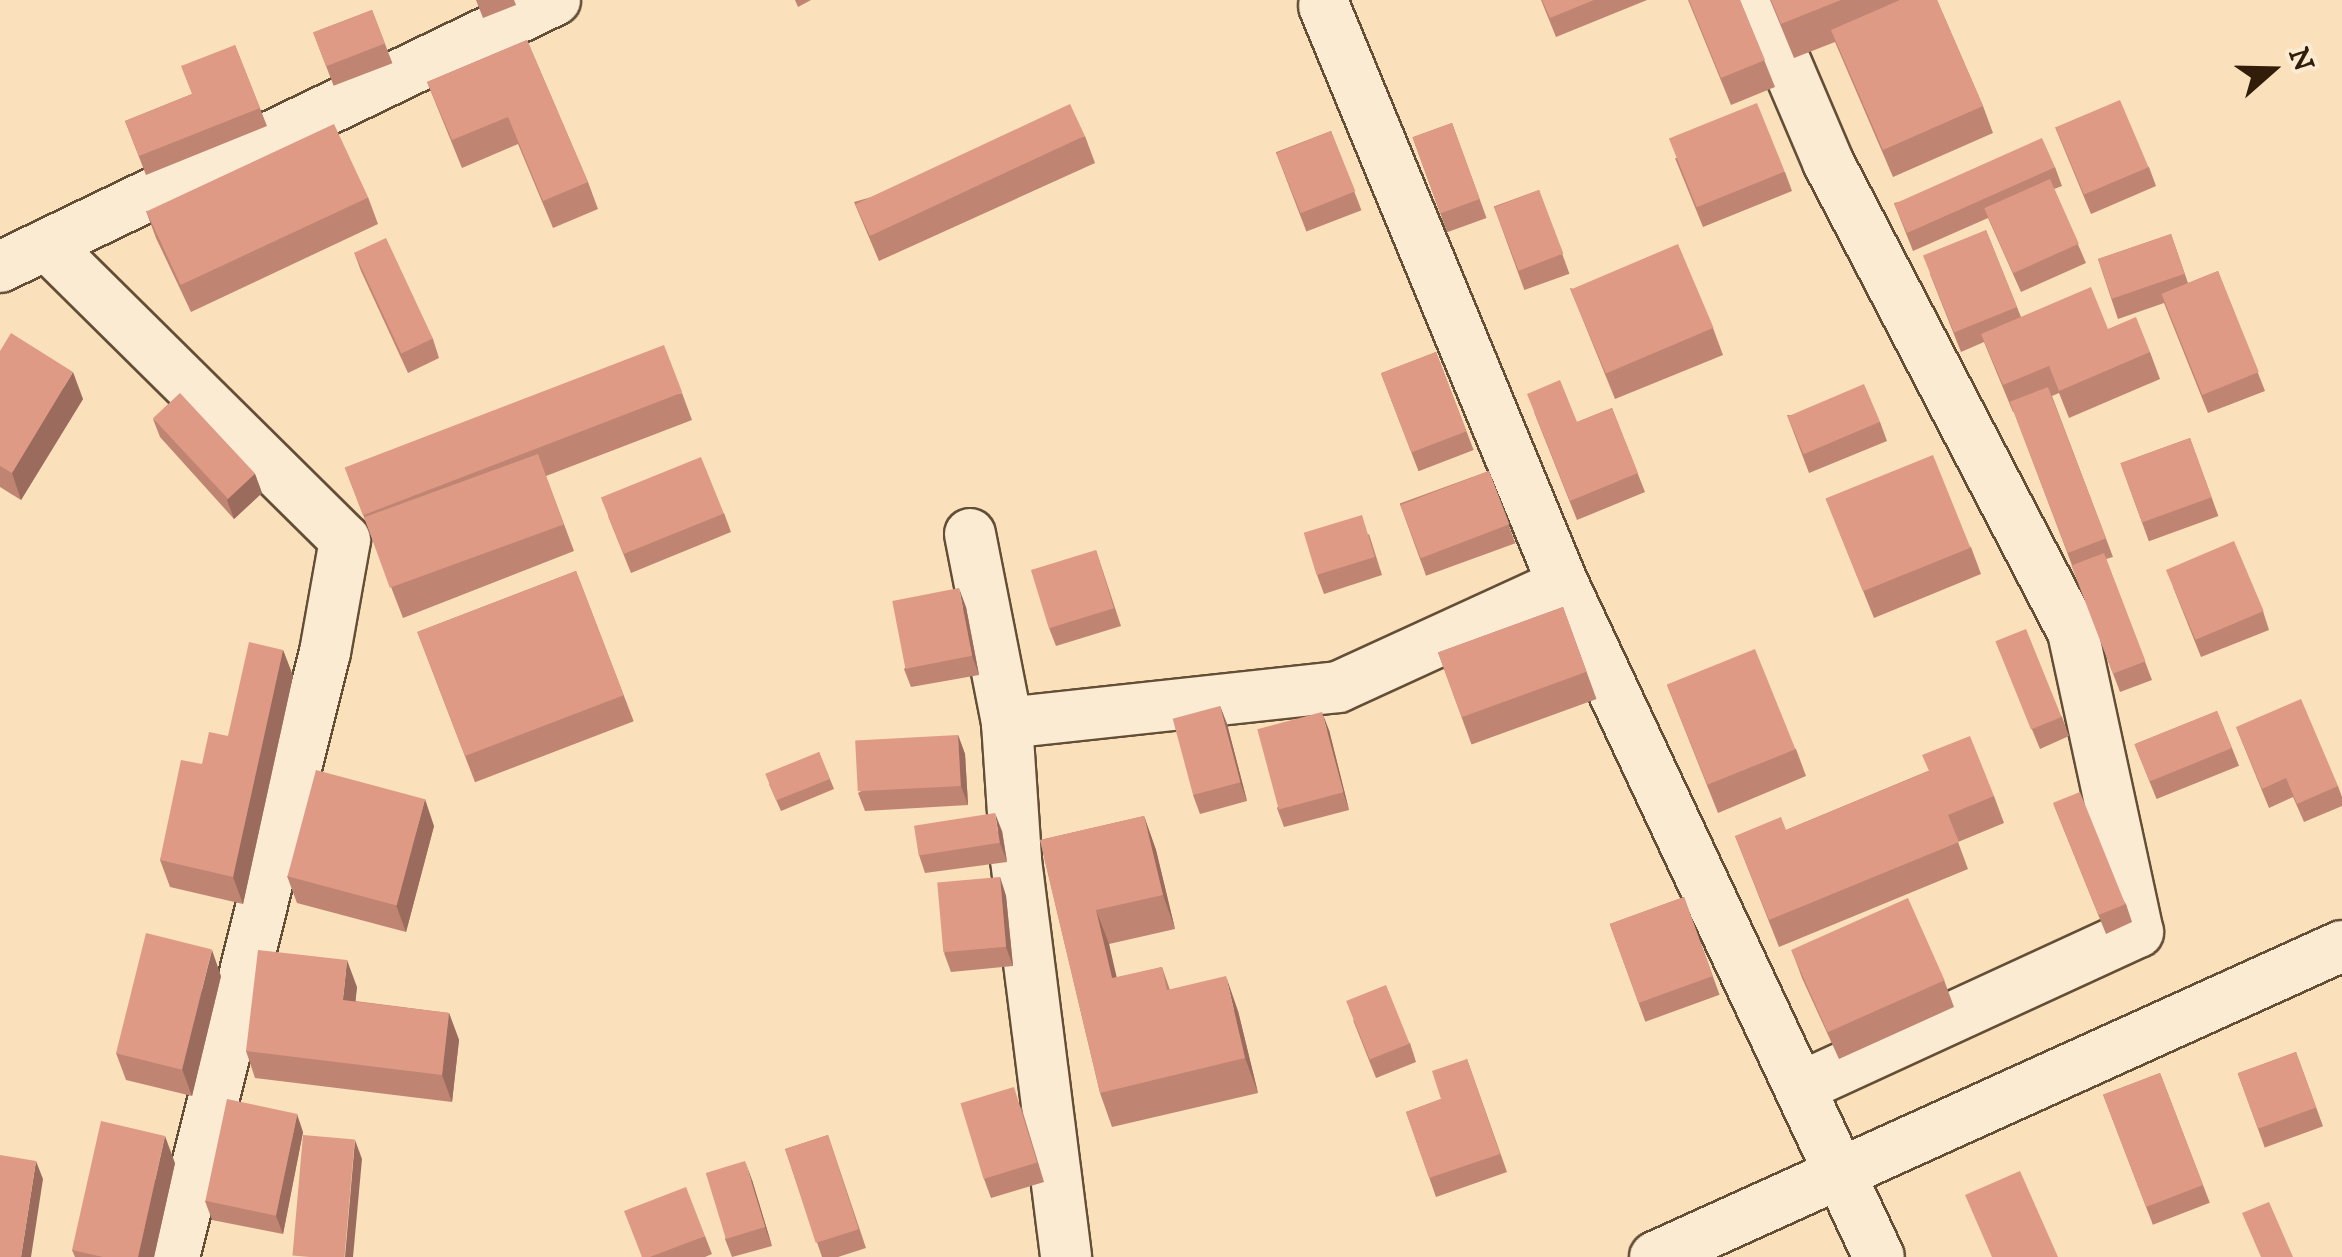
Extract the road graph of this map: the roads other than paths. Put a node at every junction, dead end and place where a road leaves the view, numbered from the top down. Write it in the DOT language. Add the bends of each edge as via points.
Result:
graph roads {
  1 [pos="555,0"];
  2 [pos="1759,0"];
  3 [pos="1324,6"];
  4 [pos="47,244"];
  5 [pos="0,267"];
  6 [pos="970,534"];
  7 [pos="1563,584"];
  8 [pos="1007,723"];
  9 [pos="2342,946"];
  10 [pos="1801,1087"];
  11 [pos="1841,1174"];
  12 [pos="174,1257"];
  13 [pos="1066,1257"];
  14 [pos="1655,1257"];
  15 [pos="1879,1257"];
  1 -- 4 [label="street"];
  2 -- 10 [label="street" via="1828,162 2073,632 2138,932"];
  3 -- 7 [label="street"];
  4 -- 5 [label="street"];
  4 -- 12 [label="street" via="344,540 325,652"];
  6 -- 8 [label="street"];
  7 -- 8 [label="street" via="1338,687"];
  7 -- 10 [label="street"];
  8 -- 13 [label="street" via="1016,860"];
  9 -- 11 [label="street"];
  10 -- 11 [label="street"];
  11 -- 14 [label="street"];
  11 -- 15 [label="street"];
}
